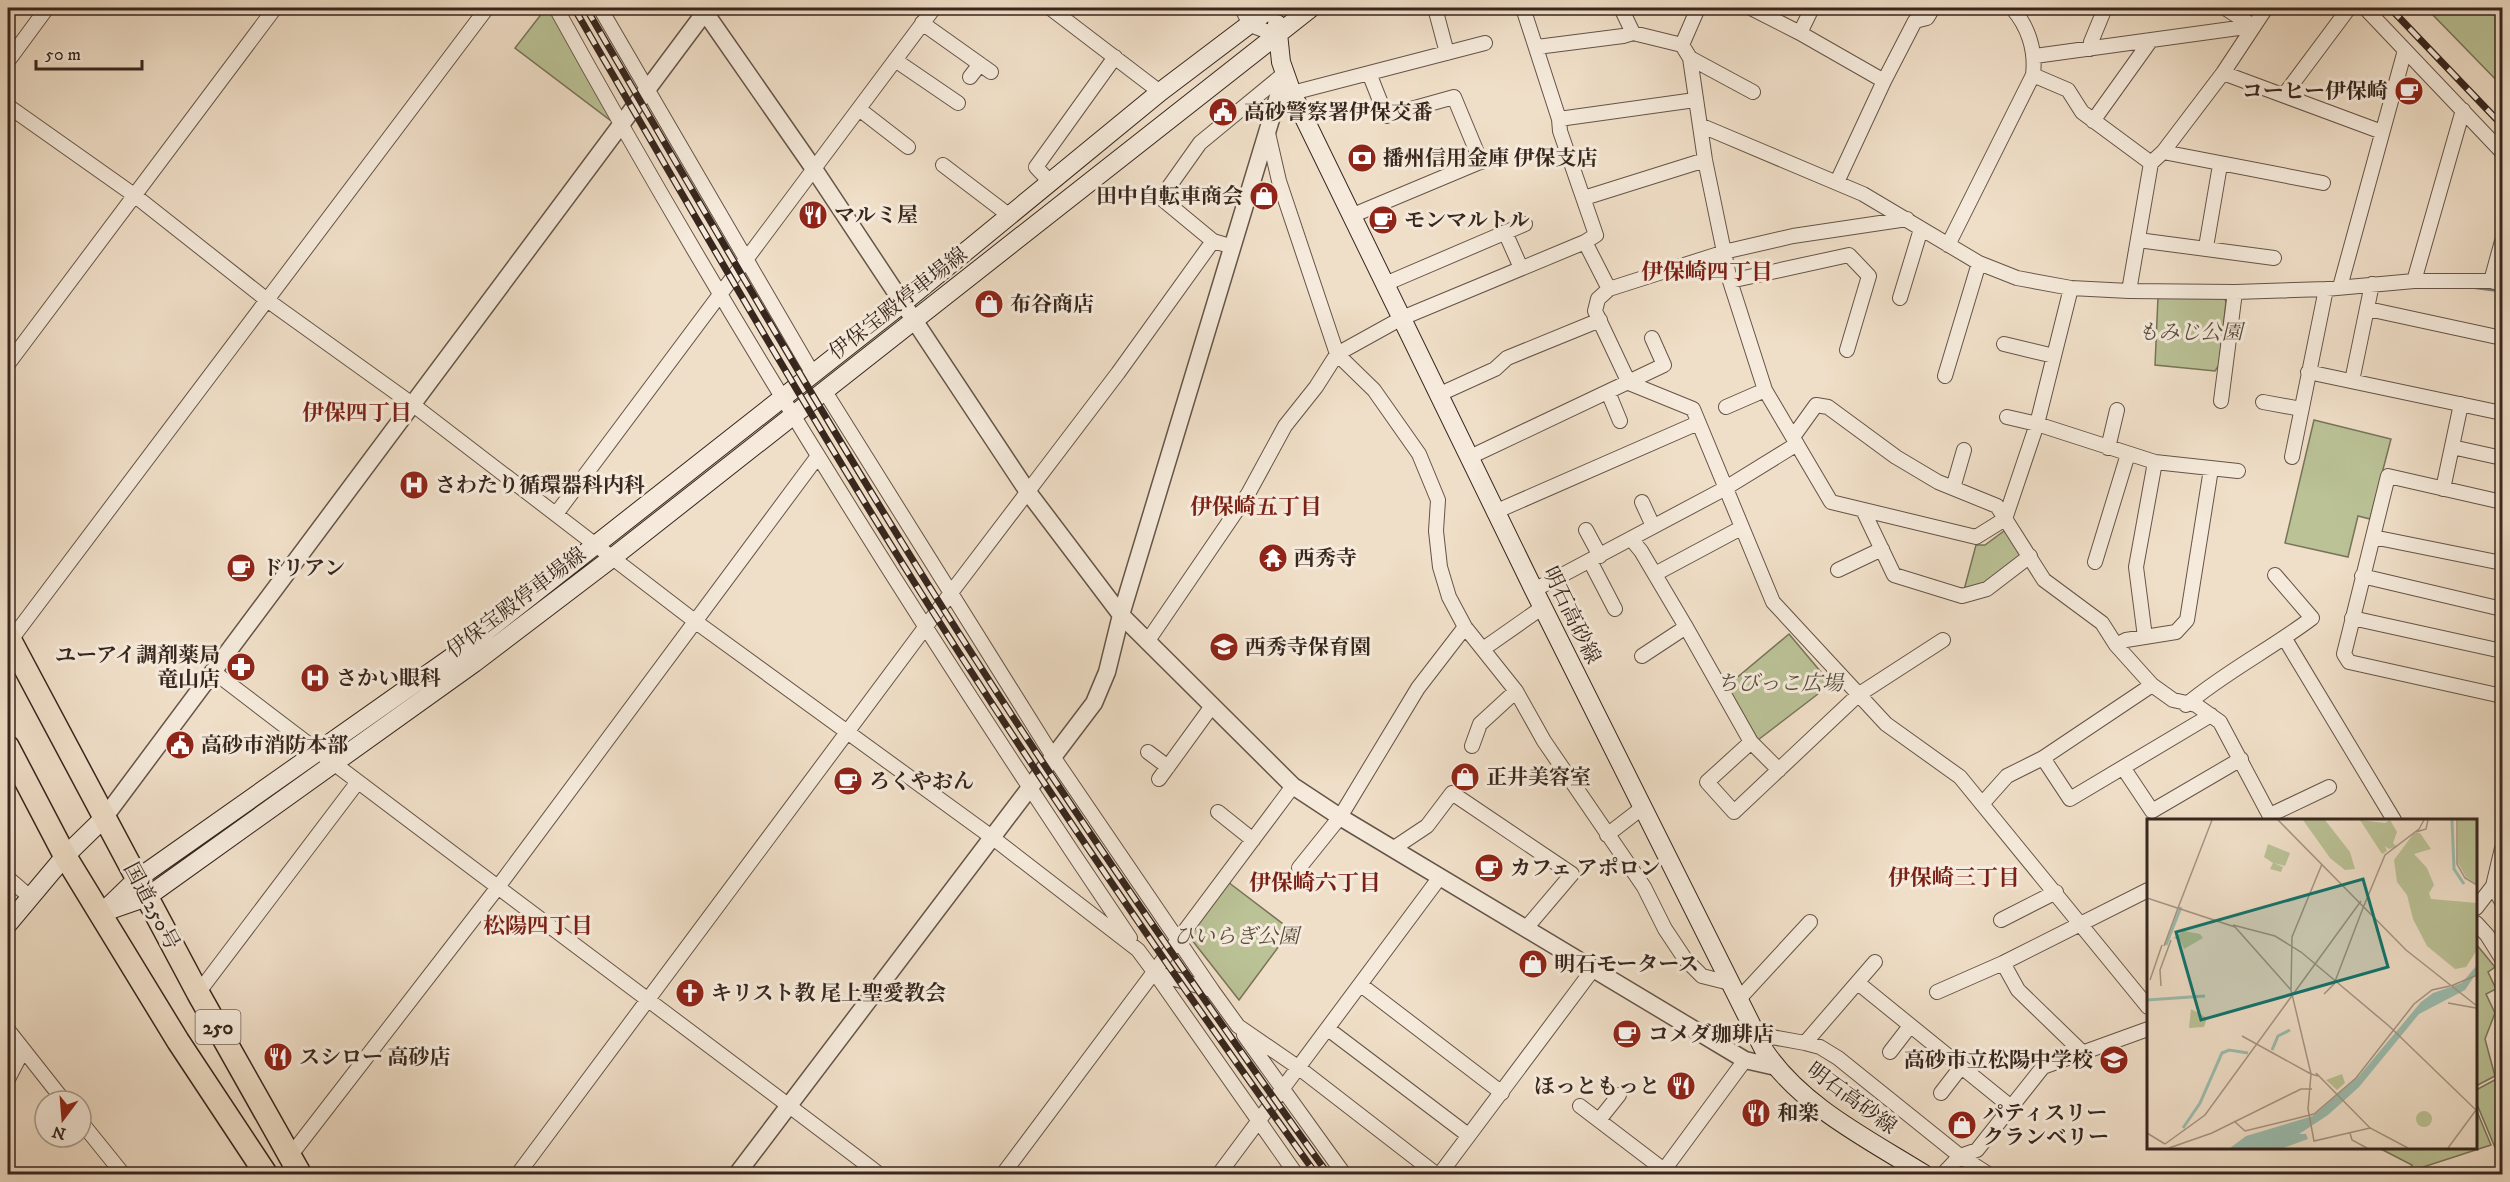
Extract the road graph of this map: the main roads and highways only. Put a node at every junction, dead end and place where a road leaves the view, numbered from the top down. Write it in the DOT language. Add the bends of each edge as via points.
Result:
graph roads {
  1 [pos="1271,8"];
  2 [pos="1277,8"];
  3 [pos="1311,8"];
  4 [pos="1277,35"];
  5 [pos="908,311"];
  6 [pos="9,639"];
  7 [pos="8,747"];
  8 [pos="104,818"];
  9 [pos="65,856"];
  10 [pos="142,888"];
  11 [pos="101,913"];
  12 [pos="8,924"];
  13 [pos="295,1165"];
  14 [pos="266,1174"];
  15 [pos="1924,1174"];
  1 -- 5 [label="main road, 伊保宝殿停車場線" via="1160,92 1010,216"];
  2 -- 4 [label="main road, 明石高砂線"];
  3 -- 4 [label="main road, 伊保宝殿停車場線"];
  4 -- 5 [label="main road, 伊保宝殿停車場線"];
  4 -- 15 [label="main road, 明石高砂線" via="1292,93 1755,1034 1776,1067 1812,1101"];
  5 -- 10 [label="main road, 伊保宝殿停車場線" via="813,374 462,650 318,752"];
  5 -- 10 [label="main road, 伊保宝殿停車場線" via="824,390 474,663 333,765"];
  6 -- 8 [label="highway, 国道250号 / 250"];
  7 -- 9 [label="highway, 250"];
  8 -- 9 [label="main road"];
  8 -- 10 [label="highway, 国道250号 / 250"];
  9 -- 11 [label="highway, 250"];
  9 -- 12 [label="main road"];
  10 -- 11 [label="main road, 伊保宝殿停車場線"];
  10 -- 13 [label="highway, 国道250号 / 250"];
  11 -- 14 [label="highway, 250" via="178,1041"];
}
